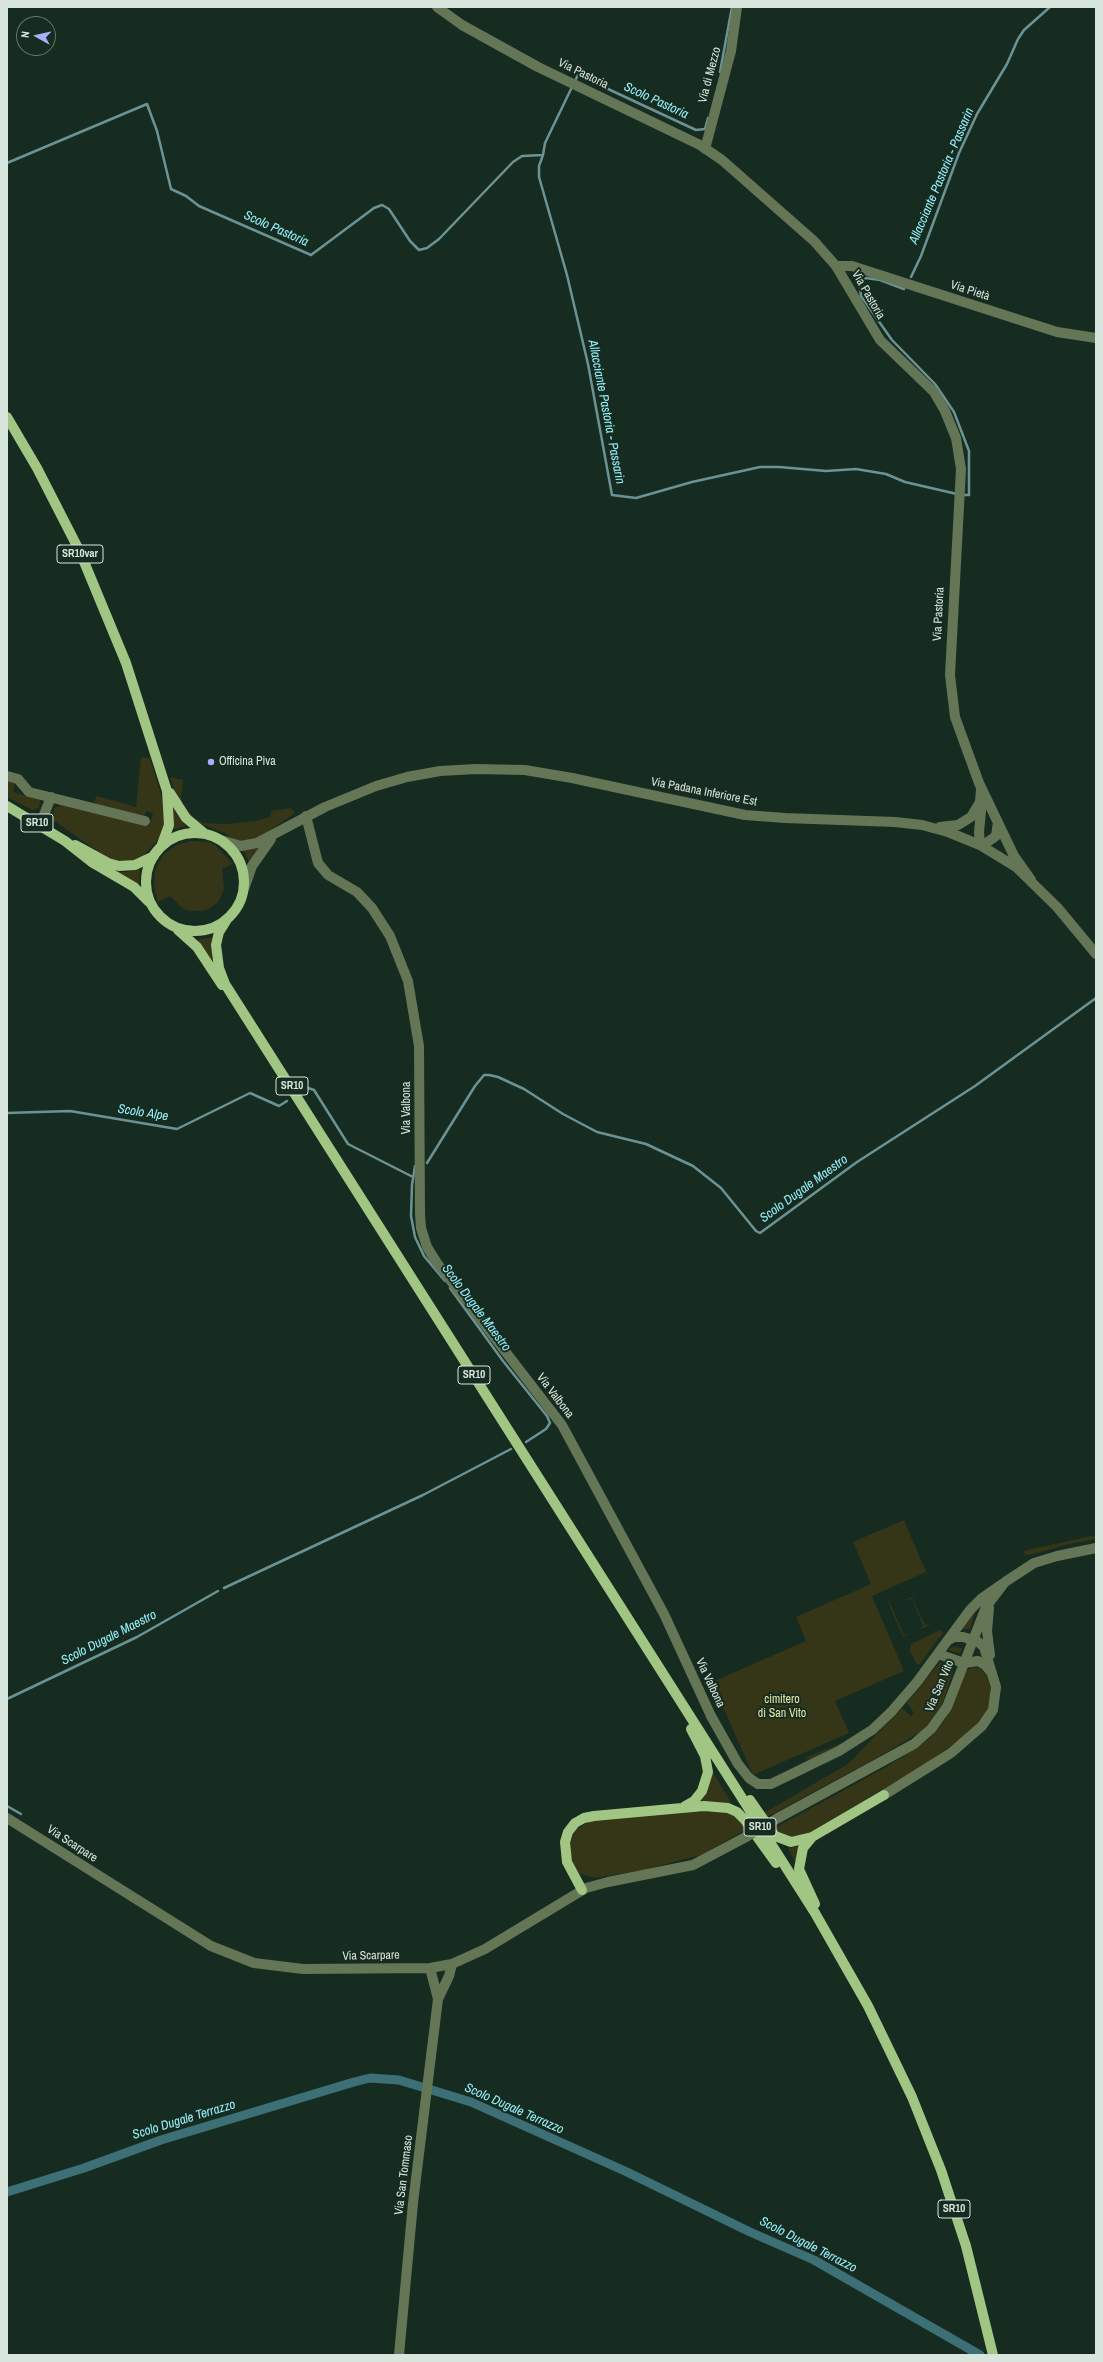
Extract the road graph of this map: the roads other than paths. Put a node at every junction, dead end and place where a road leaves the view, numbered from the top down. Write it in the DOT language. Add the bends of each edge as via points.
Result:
graph roads {
  1 [pos="437,7"];
  2 [pos="738,7"];
  3 [pos="705,149"];
  4 [pos="836,266"];
  5 [pos="1096,338"];
  6 [pos="7,417"];
  7 [pos="7,776"];
  8 [pos="165,784"];
  9 [pos="980,786"];
  10 [pos="51,797"];
  11 [pos="7,806"];
  12 [pos="306,816"];
  13 [pos="997,819"];
  14 [pos="145,821"];
  15 [pos="40,825"];
  16 [pos="926,826"];
  17 [pos="207,835"];
  18 [pos="274,836"];
  19 [pos="221,840"];
  20 [pos="65,841"];
  21 [pos="981,846"];
  22 [pos="161,847"];
  23 [pos="154,856"];
  24 [pos="1030,880"];
  25 [pos="244,889"];
  26 [pos="156,912"];
  27 [pos="226,921"];
  28 [pos="172,926"];
  29 [pos="1096,954"];
  30 [pos="236,1002"];
  31 [pos="1096,1548"];
  32 [pos="1002,1584"];
  33 [pos="992,1597"];
  34 [pos="973,1639"];
  35 [pos="947,1641"];
  36 [pos="938,1654"];
  37 [pos="964,1663"];
  38 [pos="994,1675"];
  39 [pos="670,1686"];
  40 [pos="705,1741"];
  41 [pos="884,1795"];
  42 [pos="682,1807"];
  43 [pos="7,1818"];
  44 [pos="746,1837"];
  45 [pos="812,1837"];
  46 [pos="582,1890"];
  47 [pos="814,1913"];
  48 [pos="835,1946"];
  49 [pos="452,1964"];
  50 [pos="430,1968"];
  51 [pos="438,1999"];
  52 [pos="992,2351"];
  53 [pos="399,2355"];
  1 -- 3 [label="street, Via Pastoria" via="538,67"];
  2 -- 3 [label="street, Via di Mezzo" via="731,51"];
  3 -- 4 [label="street, Via Pastoria" via="722,160 814,241"];
  4 -- 5 [label="street, Via Pietà" via="852,266 1057,332"];
  4 -- 9 [label="street, Via Pastoria" via="880,340 934,392 956,438 960,453 961,487 952,609 951,697 960,734"];
  6 -- 8 [label="main road, SR10var" via="55,503 92,580 126,663"];
  7 -- 10 [label="street" via="18,779 26,790"];
  8 -- 17 [label="main road, SR10var" via="186,818"];
  8 -- 22 [label="main road, SR10var" via="169,825"];
  9 -- 13 [label="street, Via Pastoria"];
  9 -- 16 [label="street" via="977,808 967,820 949,827"];
  9 -- 21 [label="street, Via Pastoria"];
  10 -- 14 [label="street"];
  10 -- 15 [label="street"];
  11 -- 15 [label="main road, SR10"];
  12 -- 16 [label="street, Via Padana Inferiore Est" via="358,793 407,777 446,771 495,769 546,773 745,814"];
  12 -- 18 [label="street, Via Padana Inferiore Est"];
  12 -- 36 [label="street, Via Valbona" via="318,863 328,875 357,892 372,908 390,936 408,981 419,1046 420,1214 427,1247 562,1425 661,1609 708,1709 743,1771 755,1783 768,1785 807,1768 860,1739 892,1711"];
  13 -- 21 [label="street" via="996,836"];
  13 -- 24 [label="street, Via Pastoria" via="1014,856"];
  15 -- 20 [label="main road, SR10"];
  16 -- 21 [label="street, Via Padana Inferiore Est" via="960,836"];
  17 -- 19 [label="main road"];
  17 -- 22 [label="main road" via="183,835"];
  18 -- 19 [label="street, Via Padana Inferiore Est" via="247,846"];
  18 -- 25 [label="street, Via Padana Inferiore Est" via="252,866"];
  19 -- 25 [label="main road" via="233,850 240,862"];
  20 -- 23 [label="main road, SR10" via="119,866 135,865"];
  20 -- 26 [label="main road, SR10" via="93,863 138,890"];
  21 -- 24 [label="street, Via Padana Inferiore Est" via="1004,859"];
  22 -- 23 [label="main road"];
  23 -- 26 [label="main road" via="148,869 146,884"];
  24 -- 29 [label="street, Via Padana Inferiore Est" via="1058,907"];
  25 -- 27 [label="main road" via="238,907"];
  26 -- 28 [label="main road"];
  27 -- 28 [label="main road" via="200,932 185,931"];
  27 -- 30 [label="main road, SR10" via="217,938 216,959"];
  28 -- 30 [label="main road, SR10" via="198,947 214,976"];
  30 -- 39 [label="main road, SR10" via="282,1070"];
  31 -- 32 [label="street, Via San Vito" via="1034,1563"];
  32 -- 33 [label="street, Via San Vito"];
  32 -- 35 [label="street, Via Valbona" via="976,1604"];
  33 -- 34 [label="street, Via San Vito"];
  33 -- 38 [label="street" via="987,1631"];
  34 -- 35 [label="street" via="958,1636"];
  34 -- 37 [label="street, Via San Vito"];
  34 -- 38 [label="street" via="984,1647"];
  35 -- 36 [label="street, Via Valbona"];
  36 -- 37 [label="street"];
  37 -- 38 [label="street" via="982,1663"];
  37 -- 44 [label="street, Via San Vito, bridge" via="947,1707 927,1734 890,1758"];
  38 -- 41 [label="street" via="995,1706 982,1726 951,1753"];
  39 -- 40 [label="main road, SR10"];
  39 -- 42 [label="main road" via="708,1766 702,1791 694,1801"];
  40 -- 45 [label="main road" via="775,1836 792,1842"];
  40 -- 47 [label="main road, SR10"];
  41 -- 45 [label="main road"];
  42 -- 46 [label="main road" via="594,1816 584,1818 576,1824 566,1837 564,1852"];
  42 -- 47 [label="main road" via="722,1807 733,1809 741,1815"];
  43 -- 50 [label="street, Via Scarpare" via="199,1940 238,1958 263,1965 294,1969"];
  44 -- 46 [label="street, Via Scarpare" via="693,1866 608,1882"];
  45 -- 48 [label="main road" via="801,1854 800,1873"];
  46 -- 49 [label="street, Via Scarpare" via="485,1949"];
  47 -- 48 [label="main road, SR10"];
  48 -- 52 [label="main road, SR10" via="885,2038 928,2134 966,2246"];
  49 -- 50 [label="street, Via Scarpare"];
  49 -- 51 [label="street, Via San Tommaso"];
  50 -- 51 [label="street, Via San Tommaso"];
  51 -- 53 [label="street, Via San Tommaso" via="413,2203"];
}
